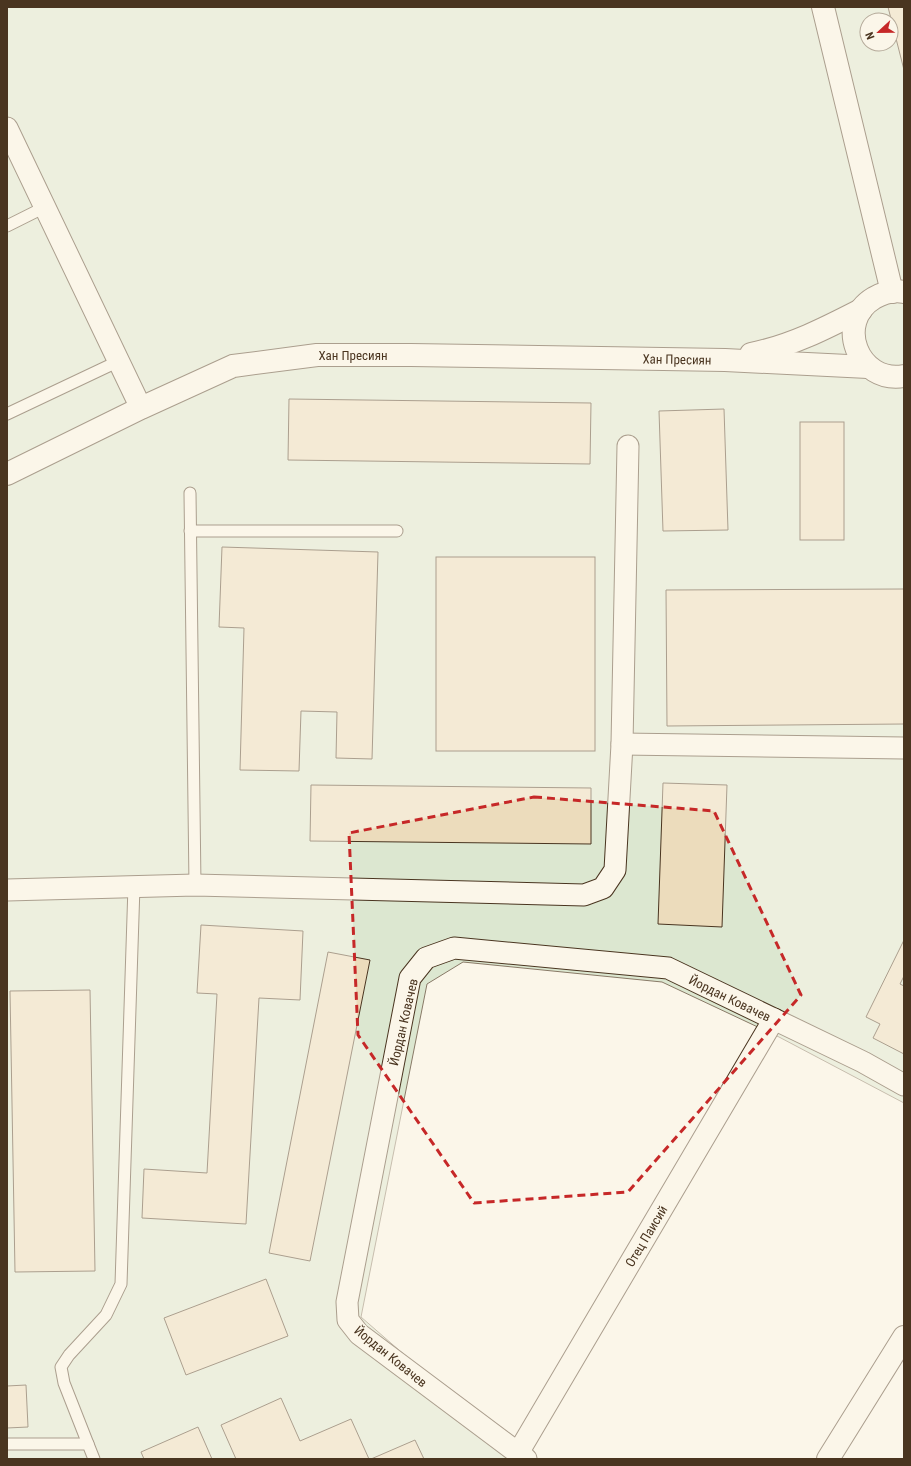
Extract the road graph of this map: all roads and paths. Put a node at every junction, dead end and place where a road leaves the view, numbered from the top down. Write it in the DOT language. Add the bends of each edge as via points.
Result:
graph roads {
  1 [pos="822,7"];
  2 [pos="7,128"];
  3 [pos="45,207"];
  4 [pos="7,226"];
  5 [pos="898,292"];
  6 [pos="861,310"];
  7 [pos="725,360"];
  8 [pos="119,361"];
  9 [pos="868,366"];
  10 [pos="904,376"];
  11 [pos="141,408"];
  12 [pos="7,414"];
  13 [pos="628,446"];
  14 [pos="7,474"];
  15 [pos="190,493"];
  16 [pos="190,531"];
  17 [pos="397,531"];
  18 [pos="622,744"];
  19 [pos="904,748"];
  20 [pos="195,885"];
  21 [pos="134,886"];
  22 [pos="7,890"];
  23 [pos="774,1019"];
  24 [pos="904,1085"];
  25 [pos="904,1337"];
  26 [pos="7,1444"];
  27 [pos="88,1444"];
  28 [pos="522,1456"];
  29 [pos="833,1457"];
  30 [pos="94,1459"];
  1 -- 5 [label="street"];
  2 -- 3 [label="street"];
  3 -- 4 [label="lane"];
  3 -- 8 [label="street"];
  5 -- 6 [label="street, Хан Пресиян" via="880,295 869,301"];
  6 -- 7 [label="street, Хан Пресиян" via="816,333 771,350"];
  6 -- 9 [label="street" via="853,334 860,357"];
  7 -- 9 [label="street, Хан Пресиян"];
  7 -- 11 [label="street, Хан Пресиян" via="317,355 233,366"];
  8 -- 11 [label="street"];
  8 -- 12 [label="lane"];
  9 -- 10 [label="street" via="890,377"];
  11 -- 14 [label="street, Хан Пресиян"];
  13 -- 18 [label="street"];
  15 -- 16 [label="lane"];
  16 -- 17 [label="lane"];
  16 -- 20 [label="lane"];
  18 -- 19 [label="street"];
  18 -- 20 [label="street" via="615,870 603,888 584,895"];
  20 -- 21 [label="street"];
  21 -- 22 [label="street"];
  21 -- 27 [label="lane" via="120,1284 106,1315 61,1367 64,1383"];
  23 -- 24 [label="street, Йордан Ковачев"];
  23 -- 28 [label="street, Отец Паисий"];
  23 -- 28 [label="street, Йордан Ковачев" via="668,968 454,948 426,958 410,978 347,1302 348,1320 359,1334"];
  25 -- 29 [label="street"];
  26 -- 27 [label="lane"];
  27 -- 30 [label="lane"];
}
